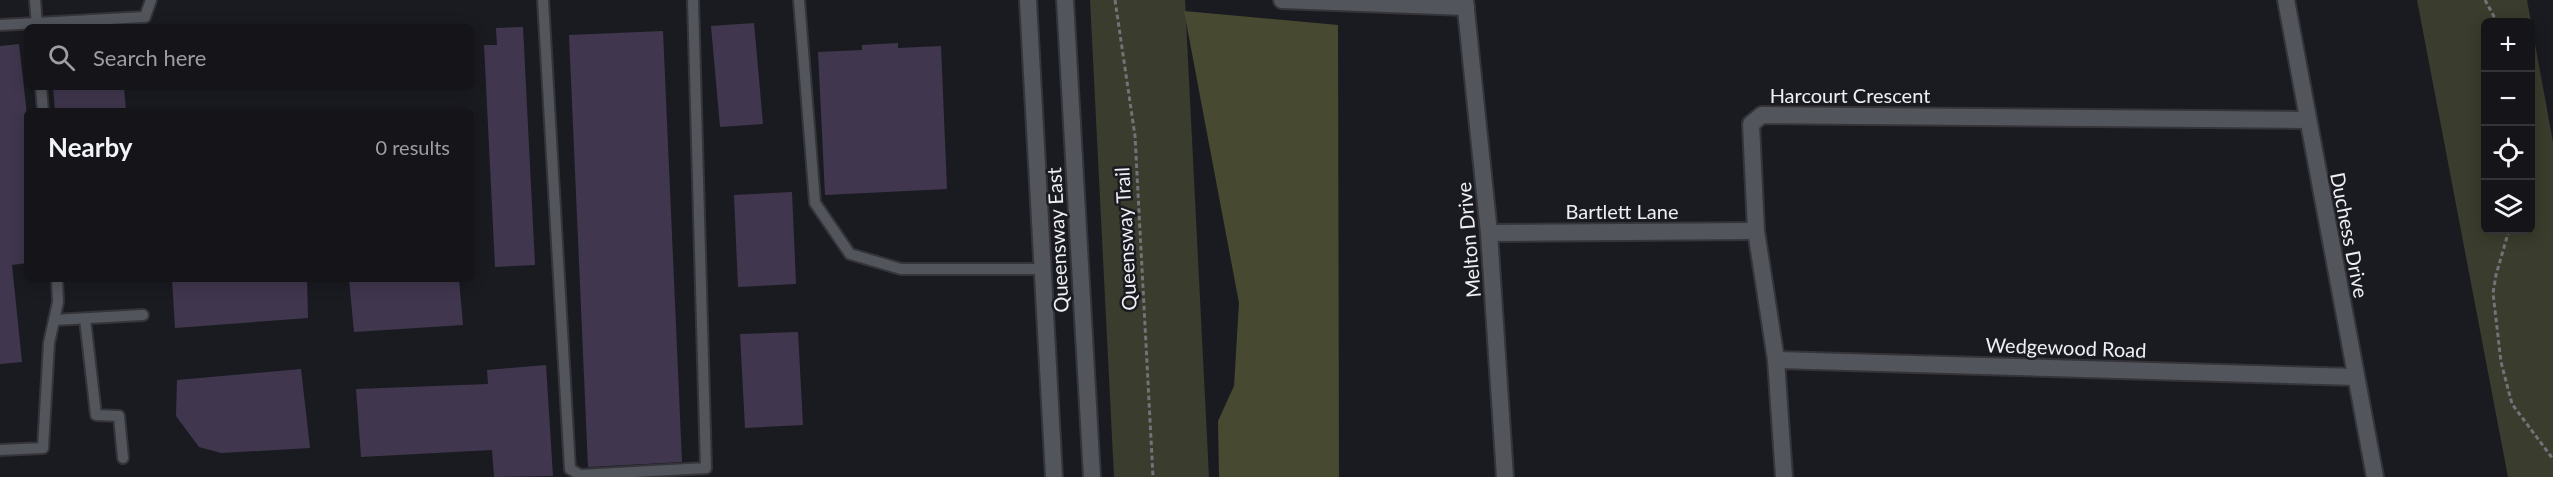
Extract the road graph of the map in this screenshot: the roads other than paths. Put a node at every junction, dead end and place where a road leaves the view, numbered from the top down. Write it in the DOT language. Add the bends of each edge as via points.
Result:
graph roads {
  1 [pos="35,0"];
  2 [pos="151,0"];
  3 [pos="543,0"];
  4 [pos="693,0"];
  5 [pos="799,0"];
  6 [pos="1028,0"];
  7 [pos="1065,0"];
  8 [pos="1282,0"];
  9 [pos="2286,0"];
  10 [pos="1466,3"];
  11 [pos="37,24"];
  12 [pos="50,24"];
  13 [pos="24,25"];
  14 [pos="0,26"];
  15 [pos="41,90"];
  16 [pos="43,108"];
  17 [pos="2307,120"];
  18 [pos="1756,231"];
  19 [pos="1489,233"];
  20 [pos="1042,269"];
  21 [pos="57,282"];
  22 [pos="143,315"];
  23 [pos="85,319"];
  24 [pos="54,320"];
  25 [pos="1776,360"];
  26 [pos="2356,377"];
  27 [pos="0,450"];
  28 [pos="123,458"];
  29 [pos="1053,477"];
  30 [pos="1092,477"];
  31 [pos="1505,477"];
  32 [pos="1784,477"];
  33 [pos="2375,477"];
  1 -- 11 [label="lane"];
  2 -- 12 [label="lane" via="145,17"];
  3 -- 4 [label="lane" via="570,469 580,475 706,468"];
  5 -- 20 [label="lane" via="816,203 850,254 901,269"];
  6 -- 20 [label="street, Queensway East"];
  7 -- 30 [label="street, Queensway East"];
  8 -- 10 [label="street"];
  9 -- 17 [label="street, Duchess Drive"];
  10 -- 19 [label="street, Melton Drive"];
  13 -- 14 [label="lane"];
  15 -- 16 [label="lane"];
  17 -- 18 [label="street, Harcourt Crescent" via="1762,115 1751,124"];
  17 -- 26 [label="street, Duchess Drive"];
  18 -- 19 [label="street, Bartlett Lane"];
  18 -- 25 [label="street, Harcourt Crescent"];
  19 -- 31 [label="street, Melton Drive"];
  20 -- 29 [label="street, Queensway East"];
  21 -- 24 [label="lane"];
  22 -- 23 [label="lane"];
  23 -- 24 [label="lane"];
  23 -- 28 [label="lane" via="96,416 119,416"];
  24 -- 27 [label="lane" via="49,343 43,448"];
  25 -- 26 [label="street, Wedgewood Road"];
  25 -- 32 [label="street, Harcourt Crescent"];
  26 -- 33 [label="street, Duchess Drive"];
}
